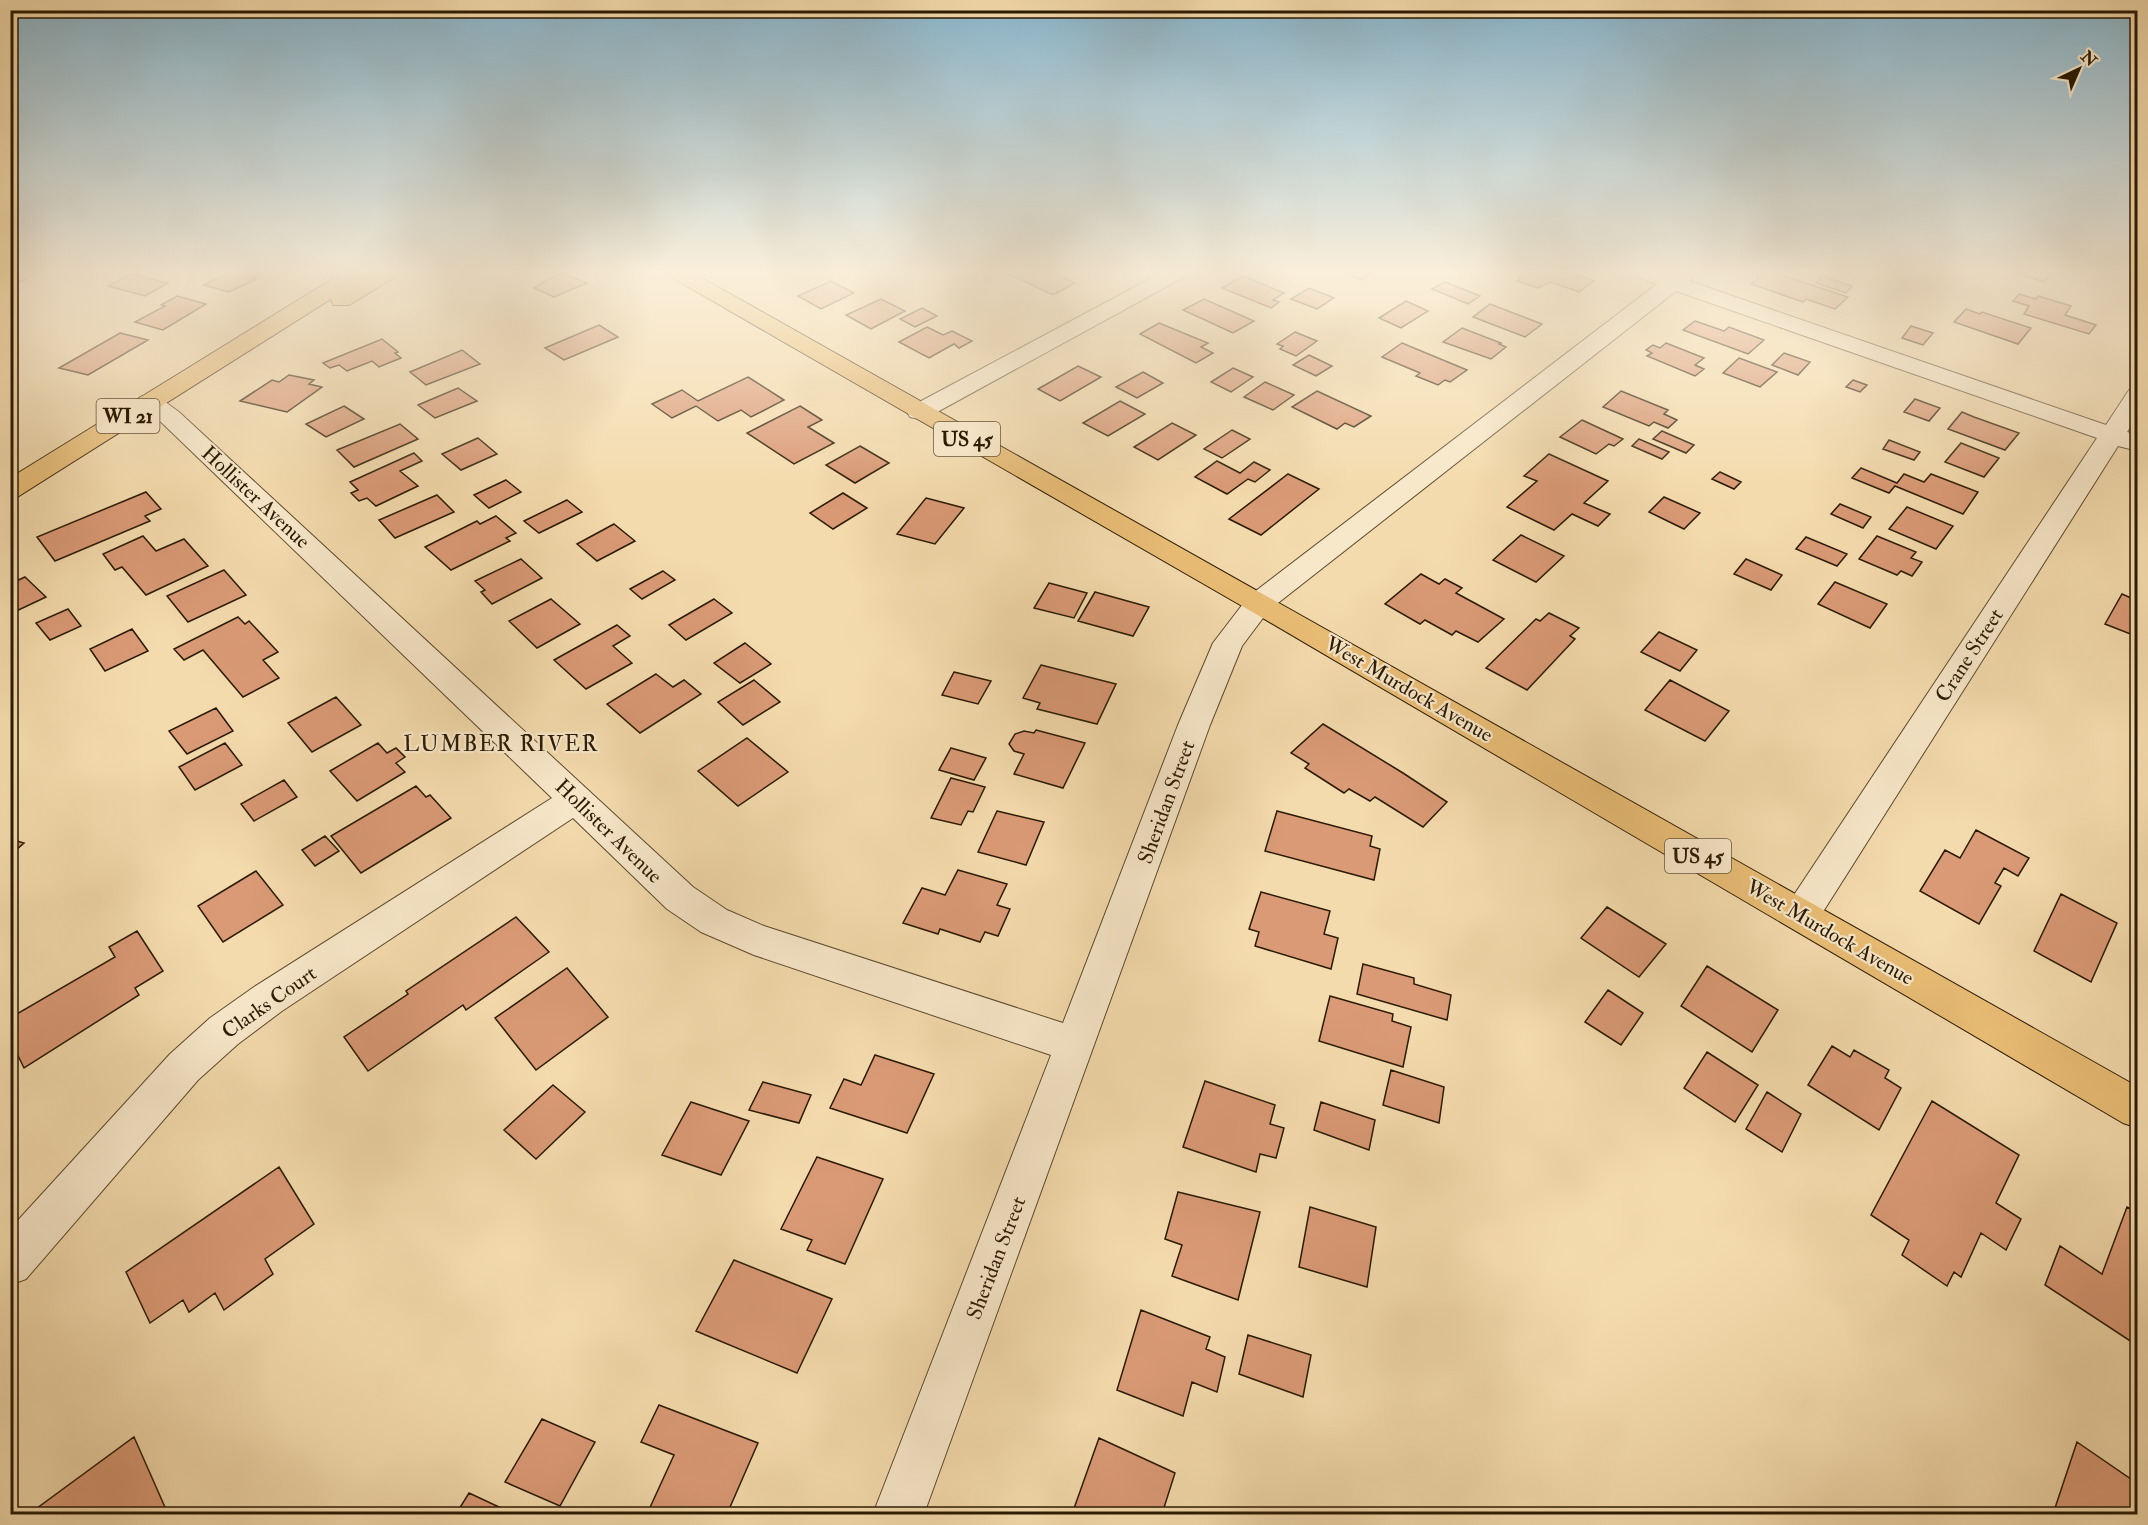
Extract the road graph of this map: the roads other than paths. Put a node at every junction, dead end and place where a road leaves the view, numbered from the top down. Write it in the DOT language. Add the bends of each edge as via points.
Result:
graph roads {
  1 [pos="240,344"];
  2 [pos="801,344"];
  3 [pos="1045,344"];
  4 [pos="1583,344"];
  5 [pos="1859,344"];
  6 [pos="2138,395"];
  7 [pos="149,402"];
  8 [pos="919,412"];
  9 [pos="2124,439"];
  10 [pos="10,490"];
  11 [pos="1258,603"];
  12 [pos="576,799"];
  13 [pos="1801,915"];
  14 [pos="1075,1045"];
  15 [pos="2138,1109"];
  16 [pos="10,1263"];
  17 [pos="899,1515"];
  1 -- 7 [label="main road, WI 21"];
  2 -- 8 [label="main road, West Murdock Avenue / US 45"];
  3 -- 8 [label="street"];
  4 -- 11 [label="street, Sheridan Street"];
  5 -- 9 [label="street"];
  6 -- 9 [label="street, Crane Street"];
  7 -- 10 [label="main road, WI 21"];
  7 -- 12 [label="street, Hollister Avenue" via="170,417"];
  8 -- 11 [label="main road, West Murdock Avenue / US 45"];
  9 -- 13 [label="street, Crane Street"];
  11 -- 13 [label="main road, West Murdock Avenue / US 45"];
  11 -- 14 [label="street, Sheridan Street" via="1228,644 1194,725"];
  12 -- 14 [label="street, Hollister Avenue" via="680,898 714,921 754,939"];
  12 -- 16 [label="street, Clarks Court" via="225,1031 184,1067"];
  13 -- 15 [label="main road, West Murdock Avenue / US 45"];
  14 -- 17 [label="street, Sheridan Street"];
}
